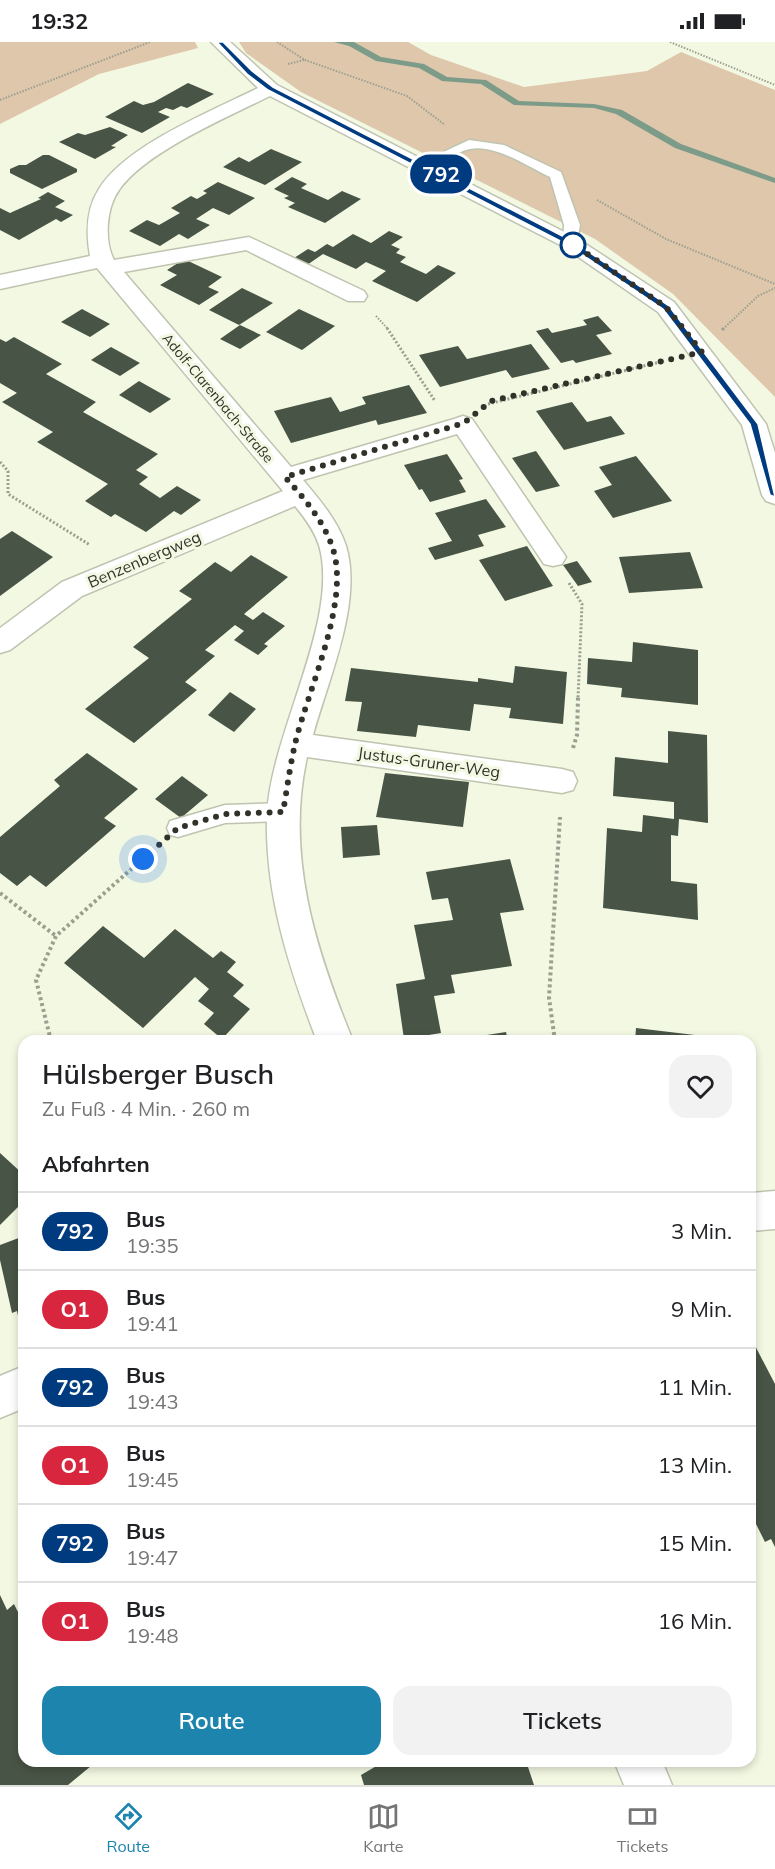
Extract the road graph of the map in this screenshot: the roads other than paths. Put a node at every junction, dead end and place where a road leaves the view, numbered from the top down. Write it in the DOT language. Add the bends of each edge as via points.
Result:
graph roads {
  1 [pos="223,46"];
  2 [pos="270,89"];
  3 [pos="423,165"];
  4 [pos="571,243"];
  5 [pos="105,264"];
  6 [pos="0,282"];
  7 [pos="356,296"];
  8 [pos="293,485"];
  9 [pos="775,495"];
  10 [pos="553,557"];
  11 [pos="0,643"];
  12 [pos="295,744"];
  13 [pos="562,781"];
  14 [pos="283,812"];
  15 [pos="178,828"];
  16 [pos="333,1035"];
  17 [pos="775,1210"];
  18 [pos="756,1212"];
  19 [pos="18,1390"];
  20 [pos="0,1397"];
  21 [pos="640,1767"];
  22 [pos="648,1785"];
  1 -- 2 [label="street"];
  2 -- 3 [label="street"];
  2 -- 5 [label="street" via="163,145 126,170 109,188 96,235"];
  3 -- 4 [label="street"];
  3 -- 4 [label="lane" via="469,144 499,148 556,175 572,225"];
  4 -- 9 [label="street" via="666,307 754,424"];
  5 -- 6 [label="street"];
  5 -- 7 [label="street" via="249,243"];
  5 -- 8 [label="street, Adolf-Clarenbach-Straße"];
  8 -- 10 [label="street, Benzenbergweg" via="464,423"];
  8 -- 11 [label="street, Benzenbergweg" via="72,589"];
  8 -- 12 [label="street, Adolf-Clarenbach-Straße" via="323,524 334,551 336,601"];
  12 -- 13 [label="street, Justus-Gruner-Weg"];
  12 -- 14 [label="street, Adolf-Clarenbach-Straße"];
  14 -- 15 [label="lane" via="225,814"];
  14 -- 16 [label="street, Adolf-Clarenbach-Straße" via="288,901 308,973"];
  17 -- 18 [label="street"];
  19 -- 20 [label="street"];
  21 -- 22 [label="street"];
}
